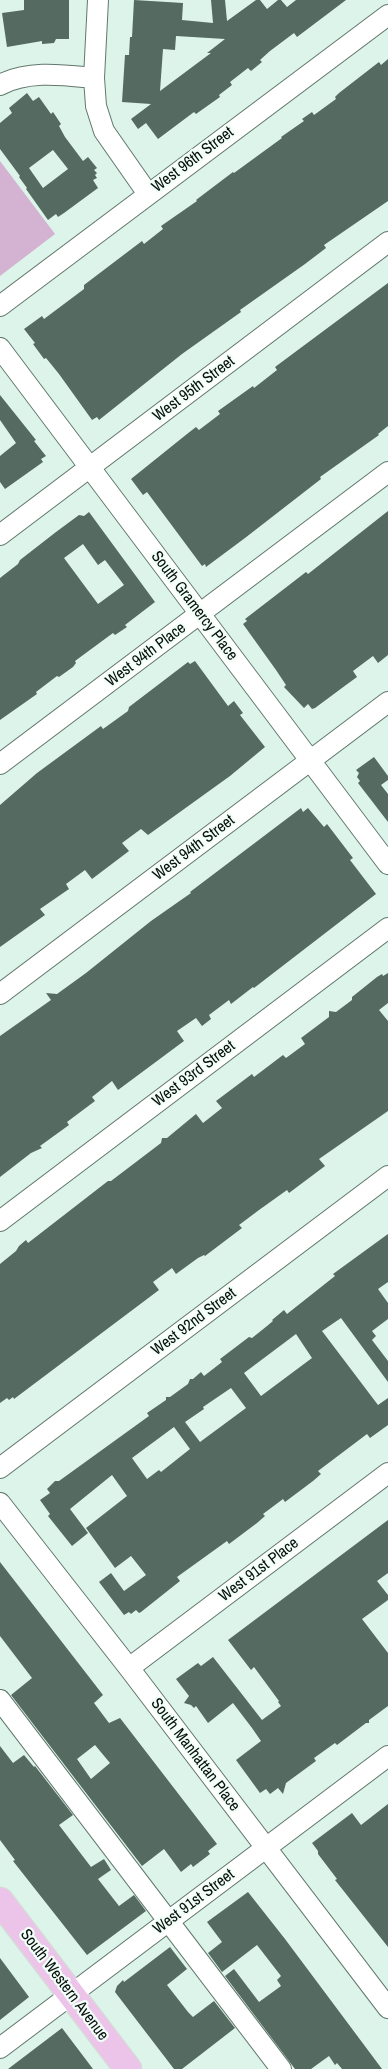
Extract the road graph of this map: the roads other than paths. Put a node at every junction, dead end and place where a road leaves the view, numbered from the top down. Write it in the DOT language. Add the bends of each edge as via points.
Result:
graph roads {
  1 [pos="98,0"];
  2 [pos="388,16"];
  3 [pos="94,78"];
  4 [pos="0,85"];
  5 [pos="148,194"];
  6 [pos="388,242"];
  7 [pos="0,306"];
  8 [pos="0,348"];
  9 [pos="90,468"];
  10 [pos="388,472"];
  11 [pos="0,535"];
  12 [pos="200,614"];
  13 [pos="388,702"];
  14 [pos="311,761"];
  15 [pos="0,764"];
  16 [pos="388,864"];
  17 [pos="388,928"];
  18 [pos="0,994"];
  19 [pos="388,1176"];
  20 [pos="0,1220"];
  21 [pos="0,1468"];
  22 [pos="388,1473"];
  23 [pos="0,1503"];
  24 [pos="129,1668"];
  25 [pos="0,1700"];
  26 [pos="388,1756"];
  27 [pos="266,1848"];
  28 [pos="0,1901"];
  29 [pos="169,1920"];
  30 [pos="71,1994"];
  31 [pos="388,2008"];
  32 [pos="0,2048"];
  33 [pos="128,2069"];
  34 [pos="282,2069"];
  1 -- 3 [label="street"];
  2 -- 5 [label="street, West 96th Street"];
  3 -- 4 [label="street" via="28,76"];
  3 -- 5 [label="street" via="96,106 104,131"];
  5 -- 7 [label="street, West 96th Street"];
  6 -- 9 [label="street, West 95th Street"];
  8 -- 9 [label="street, South Gramercy Place"];
  9 -- 11 [label="street, West 95th Street"];
  9 -- 12 [label="street, South Gramercy Place"];
  10 -- 12 [label="street, West 94th Place"];
  12 -- 14 [label="street, South Gramercy Place"];
  12 -- 15 [label="street, West 94th Place"];
  13 -- 14 [label="street, West 94th Street"];
  14 -- 16 [label="street, South Gramercy Place"];
  14 -- 18 [label="street, West 94th Street"];
  17 -- 20 [label="street, West 93rd Street"];
  19 -- 21 [label="street, West 92nd Street"];
  22 -- 24 [label="street, West 91st Place"];
  23 -- 24 [label="street, South Manhattan Place"];
  24 -- 27 [label="street, South Manhattan Place"];
  25 -- 29 [label="street"];
  26 -- 27 [label="street, West 91st Street"];
  27 -- 29 [label="street, West 91st Street"];
  27 -- 31 [label="street, South Manhattan Place"];
  28 -- 30 [label="main road, South Western Avenue"];
  29 -- 30 [label="street, West 91st Street"];
  29 -- 34 [label="street"];
  30 -- 32 [label="street, West 91st Street"];
  30 -- 33 [label="main road, South Western Avenue"];
}
